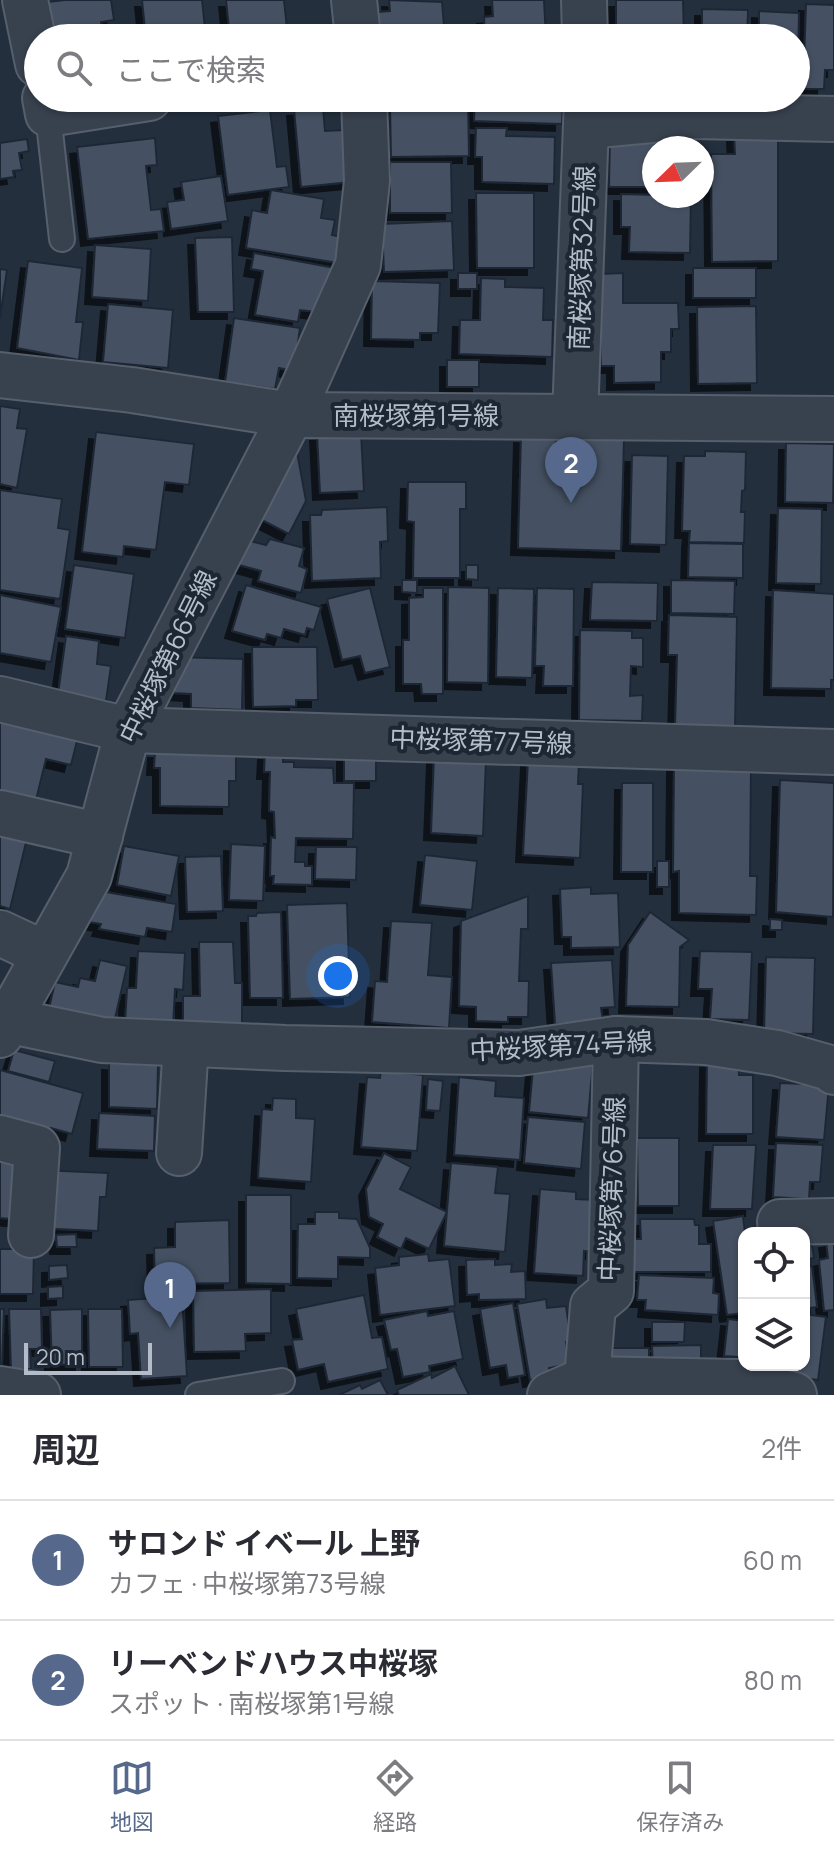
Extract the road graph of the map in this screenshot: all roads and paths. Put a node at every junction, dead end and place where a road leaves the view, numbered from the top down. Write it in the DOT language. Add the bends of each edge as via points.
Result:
graph roads {
  1 [pos="25,0"];
  2 [pos="354,0"];
  3 [pos="584,0"];
  4 [pos="30,24"];
  5 [pos="357,24"];
  6 [pos="585,24"];
  7 [pos="47,112"];
  8 [pos="365,112"];
  9 [pos="587,112"];
  10 [pos="834,119"];
  11 [pos="62,239"];
  12 [pos="0,375"];
  13 [pos="291,415"];
  14 [pos="575,417"];
  15 [pos="834,419"];
  16 [pos="0,699"];
  17 [pos="128,730"];
  18 [pos="834,752"];
  19 [pos="0,813"];
  20 [pos="100,836"];
  21 [pos="0,933"];
  22 [pos="45,954"];
  23 [pos="3,1027"];
  24 [pos="616,1039"];
  25 [pos="186,1044"];
  26 [pos="834,1072"];
  27 [pos="0,1138"];
  28 [pos="179,1153"];
  29 [pos="834,1221"];
  30 [pos="780,1222"];
  31 [pos="31,1235"];
  32 [pos="282,1381"];
  33 [pos="568,1387"];
  34 [pos="0,1389"];
  35 [pos="38,1395"];
  36 [pos="198,1395"];
  37 [pos="794,1395"];
  1 -- 4 [label="street"];
  2 -- 5 [label="street"];
  3 -- 6 [label="street"];
  7 -- 11 [label="lane"];
  8 -- 13 [label="street, 中桜塚第66号線" via="367,181 358,265"];
  9 -- 10 [label="street"];
  9 -- 14 [label="street, 南桜塚第32号線"];
  12 -- 13 [label="street, 南桜塚第1号線"];
  13 -- 14 [label="street, 南桜塚第1号線"];
  13 -- 17 [label="street, 中桜塚第66号線"];
  14 -- 15 [label="street, 南桜塚第1号線"];
  16 -- 17 [label="street, 中桜塚第77号線"];
  17 -- 18 [label="street, 中桜塚第77号線"];
  17 -- 20 [label="street, 中桜塚第66号線"];
  19 -- 20 [label="street"];
  20 -- 22 [label="street, 中桜塚第66号線" via="89,876"];
  21 -- 22 [label="street"];
  22 -- 23 [label="street, 中桜塚第66号線"];
  23 -- 25 [label="street, 中桜塚第74号線"];
  24 -- 25 [label="street, 中桜塚第74号線" via="519,1053"];
  24 -- 26 [label="street, 中桜塚第74号線" via="706,1042 777,1053"];
  24 -- 33 [label="street, 中桜塚第76号線" via="611,1291 593,1306"];
  25 -- 28 [label="street"];
  27 -- 31 [label="street" via="37,1148"];
  29 -- 30 [label="street"];
  32 -- 36 [label="lane"];
  33 -- 37 [label="street" via="738,1382"];
  34 -- 35 [label="street"];
}
